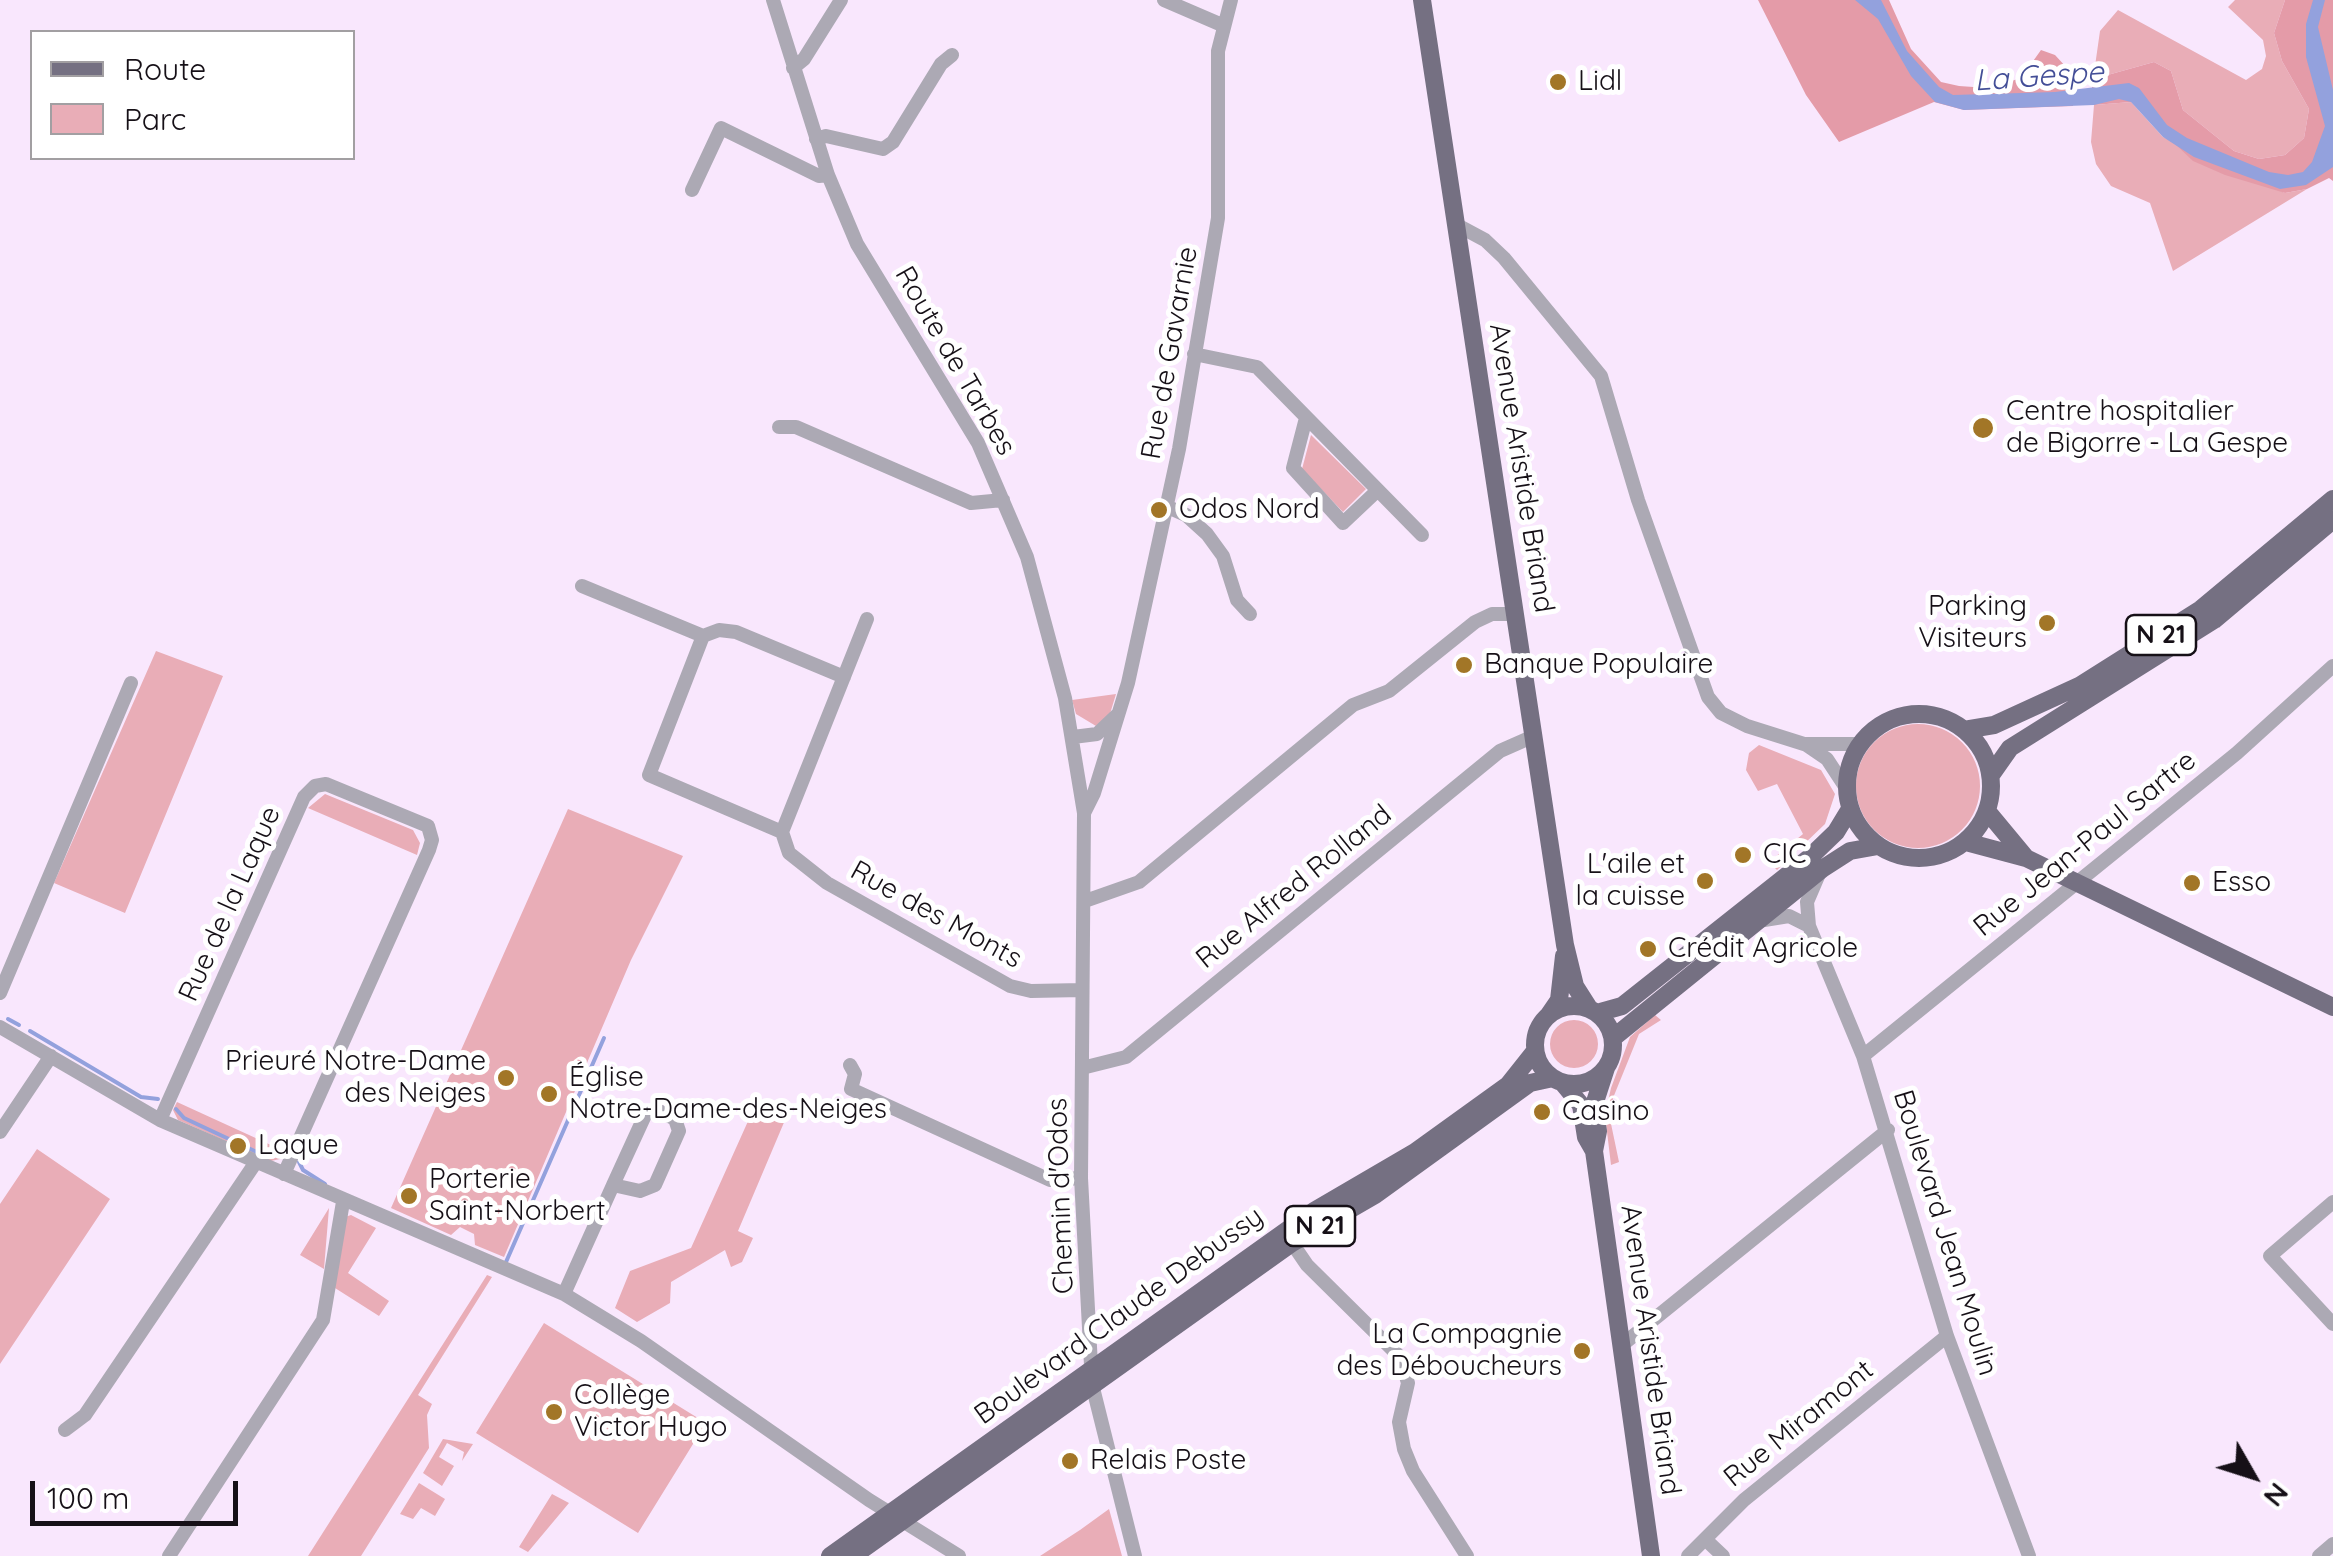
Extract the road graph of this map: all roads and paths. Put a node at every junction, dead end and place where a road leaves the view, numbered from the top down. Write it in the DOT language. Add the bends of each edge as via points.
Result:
graph roads {
  1 [pos="773,0"];
  2 [pos="841,0"];
  3 [pos="1164,0"];
  4 [pos="1231,0"];
  5 [pos="1422,0"];
  6 [pos="1222,25"];
  7 [pos="952,55"];
  8 [pos="793,68"];
  9 [pos="816,140"];
  10 [pos="828,175"];
  11 [pos="692,190"];
  12 [pos="1457,224"];
  13 [pos="1194,354"];
  14 [pos="1306,418"];
  15 [pos="779,427"];
  16 [pos="1378,490"];
  17 [pos="2333,498"];
  18 [pos="1002,500"];
  19 [pos="1168,507"];
  20 [pos="2333,520"];
  21 [pos="1422,535"];
  22 [pos="582,586"];
  23 [pos="1250,614"];
  24 [pos="1516,614"];
  25 [pos="867,619"];
  26 [pos="703,636"];
  27 [pos="2333,666"];
  28 [pos="844,678"];
  29 [pos="131,683"];
  30 [pos="1120,710"];
  31 [pos="1964,730"];
  32 [pos="1534,736"];
  33 [pos="1073,737"];
  34 [pos="1804,744"];
  35 [pos="1860,744"];
  36 [pos="1107,754"];
  37 [pos="1076,755"];
  38 [pos="1991,775"];
  39 [pos="1846,788"];
  40 [pos="1850,809"];
  41 [pos="1987,810"];
  42 [pos="1084,813"];
  43 [pos="782,832"];
  44 [pos="1966,842"];
  45 [pos="1878,846"];
  46 [pos="2026,858"];
  47 [pos="1822,870"];
  48 [pos="2078,883"];
  49 [pos="1085,902"];
  50 [pos="1752,922"];
  51 [pos="1809,926"];
  52 [pos="1565,945"];
  53 [pos="1082,990"];
  54 [pos="0,993"];
  55 [pos="2333,1006"];
  56 [pos="1593,1011"];
  57 [pos="1547,1016"];
  58 [pos="0,1027"];
  59 [pos="1613,1038"];
  60 [pos="1535,1050"];
  61 [pos="52,1056"];
  62 [pos="1863,1056"];
  63 [pos="850,1066"];
  64 [pos="1082,1068"];
  65 [pos="1606,1068"];
  66 [pos="1558,1080"];
  67 [pos="160,1120"];
  68 [pos="1888,1130"];
  69 [pos="0,1132"];
  70 [pos="1594,1151"];
  71 [pos="256,1162"];
  72 [pos="284,1174"];
  73 [pos="1081,1178"];
  74 [pos="614,1185"];
  75 [pos="343,1202"];
  76 [pos="2333,1202"];
  77 [pos="1292,1242"];
  78 [pos="564,1294"];
  79 [pos="2333,1324"];
  80 [pos="1947,1336"];
  81 [pos="1622,1346"];
  82 [pos="1092,1376"];
  83 [pos="65,1430"];
  84 [pos="896,1517"];
  85 [pos="1705,1538"];
  86 [pos="2333,1544"];
  87 [pos="168,1556"];
  88 [pos="830,1556"];
  89 [pos="853,1556"];
  90 [pos="959,1556"];
  91 [pos="1136,1556"];
  92 [pos="1467,1556"];
  93 [pos="1651,1556"];
  94 [pos="1688,1556"];
  95 [pos="1723,1556"];
  96 [pos="2029,1556"];
  97 [pos="2320,1556"];
  1 -- 8 [label="street, Route de Tarbes"];
  2 -- 8 [label="street"];
  3 -- 6 [label="street"];
  4 -- 6 [label="street, Rue de Gavarnie"];
  5 -- 12 [label="main road, Avenue Aristide Briand"];
  6 -- 13 [label="street, Rue de Gavarnie" via="1218,218"];
  7 -- 9 [label="street" via="883,149 826,136"];
  8 -- 9 [label="street, Route de Tarbes"];
  9 -- 10 [label="street, Route de Tarbes"];
  10 -- 11 [label="street" via="722,128"];
  10 -- 18 [label="street, Route de Tarbes" via="857,244 978,443"];
  12 -- 24 [label="main road, Avenue Aristide Briand"];
  12 -- 34 [label="street" via="1504,258 1601,376 1708,697 1734,722"];
  13 -- 14 [label="street" via="1257,366"];
  13 -- 19 [label="street, Rue de Gavarnie"];
  14 -- 16 [label="street"];
  14 -- 16 [label="street" via="1292,468 1343,523"];
  15 -- 18 [label="street" via="796,427 971,503"];
  16 -- 21 [label="street"];
  17 -- 31 [label="main road, N 21" via="2200,610 2079,686 1994,725"];
  18 -- 33 [label="street, Route de Tarbes" via="1027,558"];
  19 -- 23 [label="street" via="1208,534 1237,600"];
  19 -- 30 [label="street, Rue de Gavarnie"];
  20 -- 38 [label="main road, N 21" via="2214,620 2010,748"];
  22 -- 26 [label="street"];
  24 -- 32 [label="main road, Avenue Aristide Briand"];
  24 -- 49 [label="street" via="1474,622 1388,691 1352,705 1139,882"];
  25 -- 28 [label="street"];
  26 -- 28 [label="street" via="736,632"];
  26 -- 43 [label="street" via="648,775"];
  27 -- 48 [label="street, Rue Jean-Paul Sartre"];
  28 -- 43 [label="street"];
  29 -- 54 [label="street"];
  30 -- 33 [label="street" via="1097,734"];
  30 -- 36 [label="street, Rue de Gavarnie"];
  31 -- 35 [label="main road" via="1911,714 1874,729"];
  31 -- 38 [label="main road"];
  32 -- 52 [label="main road, Avenue Aristide Briand"];
  32 -- 64 [label="street, Rue Alfred Rolland" via="1500,751 1126,1057"];
  33 -- 37 [label="street, Route de Tarbes"];
  34 -- 35 [label="street"];
  34 -- 39 [label="street" via="1827,759"];
  35 -- 39 [label="main road"];
  36 -- 37 [label="street" via="1096,760"];
  36 -- 42 [label="street, Rue de Gavarnie"];
  37 -- 42 [label="street, Route de Tarbes"];
  38 -- 41 [label="main road"];
  39 -- 40 [label="main road"];
  40 -- 45 [label="main road"];
  40 -- 56 [label="main road" via="1809,858 1622,1006"];
  41 -- 44 [label="main road"];
  41 -- 46 [label="main road"];
  42 -- 49 [label="street, Chemin d'Odos"];
  43 -- 53 [label="street, Rue des Monts" via="789,853 827,882 1010,986"];
  44 -- 45 [label="main road" via="1922,859"];
  44 -- 46 [label="main road"];
  45 -- 47 [label="main road" via="1850,852"];
  46 -- 48 [label="main road"];
  47 -- 50 [label="main road"];
  47 -- 51 [label="street" via="1808,902"];
  48 -- 55 [label="main road"];
  48 -- 62 [label="street, Rue Jean-Paul Sartre"];
  49 -- 53 [label="street, Chemin d'Odos"];
  50 -- 51 [label="street" via="1790,916"];
  50 -- 59 [label="main road"];
  51 -- 62 [label="street, Boulevard Jean Moulin"];
  52 -- 56 [label="main road, Avenue Aristide Briand" via="1576,986"];
  52 -- 57 [label="main road, Avenue Aristide Briand" via="1559,1000"];
  53 -- 64 [label="street, Chemin d'Odos"];
  56 -- 57 [label="main road" via="1569,1006"];
  56 -- 59 [label="main road"];
  57 -- 60 [label="main road"];
  58 -- 61 [label="street"];
  59 -- 65 [label="main road"];
  60 -- 66 [label="main road"];
  60 -- 82 [label="main road, Boulevard Claude Debussy / N 21" via="1508,1085 1415,1152 1314,1211"];
  61 -- 67 [label="street"];
  61 -- 69 [label="street"];
  62 -- 68 [label="street, Boulevard Jean Moulin"];
  63 -- 73 [label="street" via="851,1089 1050,1180"];
  64 -- 73 [label="street, Chemin d'Odos"];
  65 -- 66 [label="main road" via="1582,1084"];
  65 -- 70 [label="main road, Avenue Aristide Briand" via="1594,1106"];
  66 -- 70 [label="main road, Avenue Aristide Briand" via="1580,1105"];
  66 -- 77 [label="main road, Boulevard Claude Debussy / N 21" via="1530,1084 1375,1195"];
  67 -- 71 [label="street"];
  67 -- 72 [label="street, Rue de la Laque" via="304,797 326,784 428,826 429,850"];
  68 -- 80 [label="street, Boulevard Jean Moulin"];
  68 -- 81 [label="street"];
  70 -- 81 [label="main road, Avenue Aristide Briand"];
  71 -- 72 [label="street"];
  71 -- 83 [label="street" via="84,1415"];
  72 -- 75 [label="street"];
  73 -- 82 [label="street, Chemin d'Odos"];
  74 -- 74 [label="street" via="646,1113 675,1118 678,1130 655,1185 640,1191"];
  74 -- 78 [label="street"];
  75 -- 78 [label="street"];
  75 -- 87 [label="street" via="323,1320"];
  76 -- 79 [label="street" via="2270,1256"];
  77 -- 82 [label="main road, Boulevard Claude Debussy / N 21"];
  77 -- 92 [label="street" via="1400,1357 1408,1383 1399,1422 1404,1449"];
  78 -- 84 [label="street"];
  80 -- 85 [label="street, Rue Miramont"];
  80 -- 96 [label="street, Boulevard Jean Moulin"];
  81 -- 93 [label="main road, Avenue Aristide Briand"];
  82 -- 84 [label="main road, Boulevard Claude Debussy / N 21"];
  82 -- 91 [label="street, Chemin d'Odos"];
  84 -- 88 [label="main road, Boulevard Claude Debussy / N 21"];
  84 -- 89 [label="main road, Boulevard Claude Debussy / N 21"];
  84 -- 90 [label="street"];
  85 -- 94 [label="street, Rue Miramont"];
  85 -- 95 [label="street"];
  86 -- 97 [label="street"];
}
